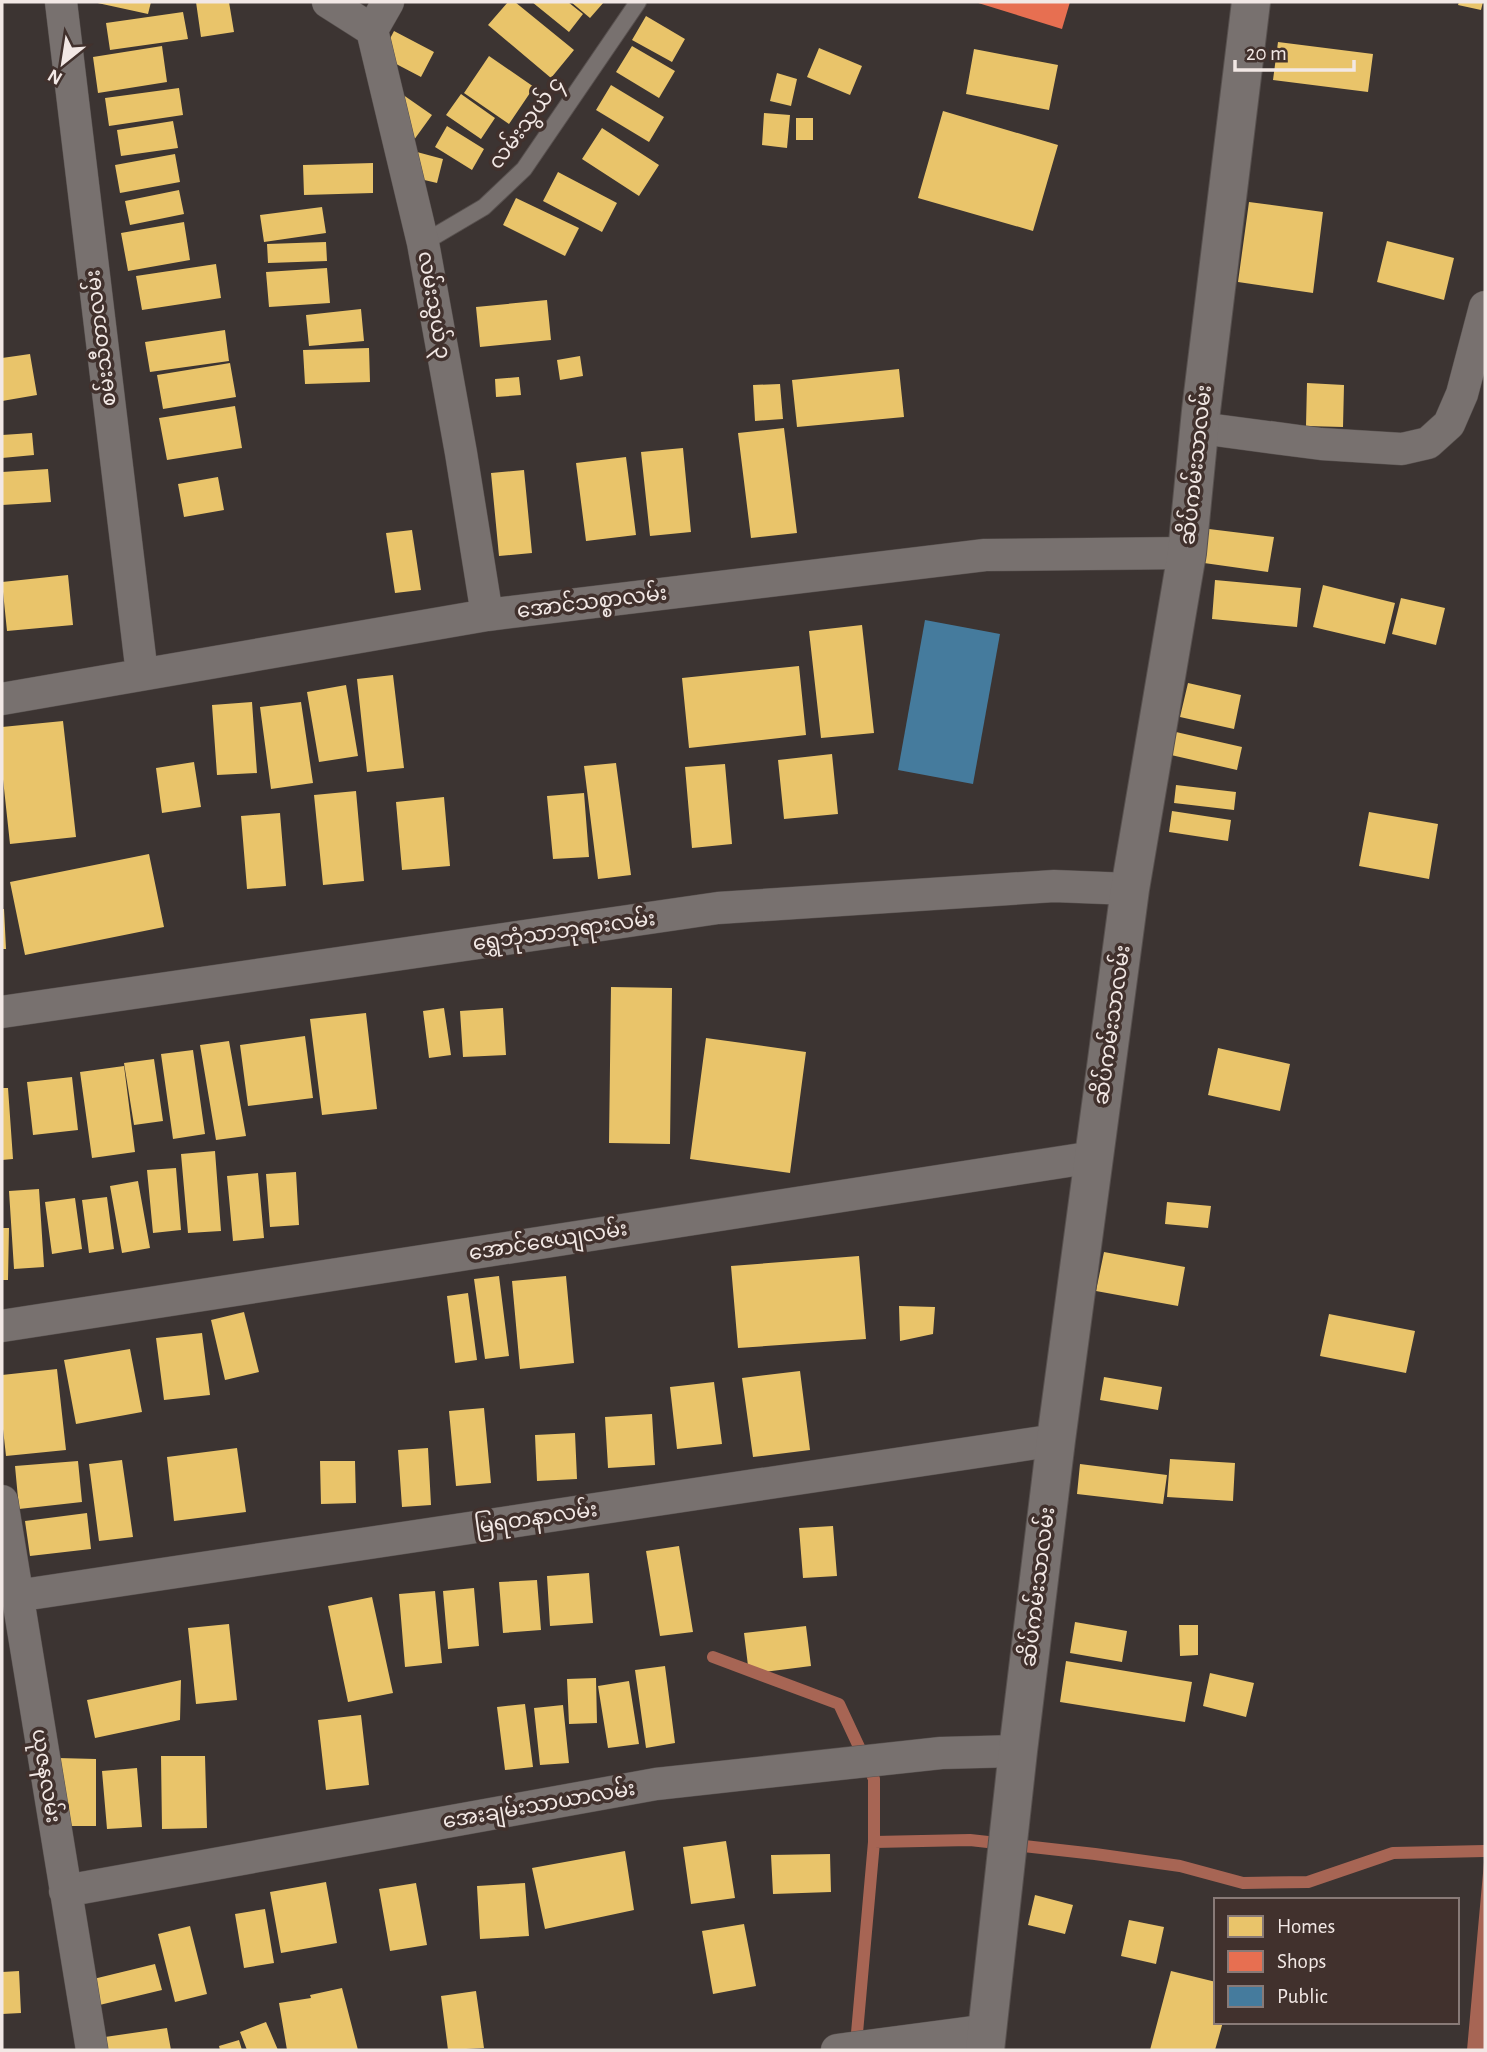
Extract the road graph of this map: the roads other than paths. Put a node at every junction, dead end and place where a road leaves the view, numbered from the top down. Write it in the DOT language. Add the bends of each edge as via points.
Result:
graph roads {
  1 [pos="61,2"];
  2 [pos="328,2"];
  3 [pos="388,2"];
  4 [pos="638,2"];
  5 [pos="1245,3"];
  6 [pos="372,30"];
  7 [pos="423,243"];
  8 [pos="1485,307"];
  9 [pos="1200,428"];
  10 [pos="1187,553"];
  11 [pos="487,615"];
  12 [pos="142,674"];
  13 [pos="2,699"];
  14 [pos="1130,889"];
  15 [pos="2,1012"];
  16 [pos="1094,1157"];
  17 [pos="2,1326"];
  18 [pos="1056,1440"];
  19 [pos="2,1501"];
  20 [pos="16,1596"];
  21 [pos="1018,1752"];
  22 [pos="65,1891"];
  23 [pos="986,2040"];
  24 [pos="92,2050"];
  25 [pos="837,2050"];
  1 -- 12 [label="street, စမ်းသီတာလမ်း"];
  2 -- 6 [label="street"];
  3 -- 6 [label="street"];
  4 -- 7 [label="lane, လမ်းသွယ် ၄" via="523,169 484,207"];
  5 -- 9 [label="street, ဆိပ်ကမ်းသာလမ်း"];
  6 -- 7 [label="street, လမ်းသွယ် ၃"];
  7 -- 11 [label="street, လမ်းသွယ် ၃"];
  8 -- 9 [label="street" via="1462,394 1449,424 1428,443 1402,449 1334,445"];
  9 -- 10 [label="street, ဆိပ်ကမ်းသာလမ်း"];
  10 -- 11 [label="street, အောင်သစ္စာလမ်း" via="985,555"];
  10 -- 14 [label="street, ဆိပ်ကမ်းသာလမ်း"];
  11 -- 12 [label="street, အောင်သစ္စာလမ်း"];
  12 -- 13 [label="street, အောင်သစ္စာလမ်း"];
  14 -- 15 [label="street, ရွှေဘုံသာဘုရားလမ်း" via="1054,886 718,908"];
  14 -- 16 [label="street, ဆိပ်ကမ်းသာလမ်း"];
  16 -- 17 [label="street, အောင်ဇေယျလမ်း"];
  16 -- 18 [label="street, ဆိပ်ကမ်းသာလမ်း"];
  18 -- 20 [label="street, မြရတနာလမ်း"];
  18 -- 21 [label="street, ဆိပ်ကမ်းသာလမ်း"];
  19 -- 20 [label="street, ယုဇနလမ်း"];
  20 -- 22 [label="street, ယုဇနလမ်း"];
  21 -- 22 [label="street, အေးချမ်းသာယာလမ်း" via="941,1753 656,1784"];
  21 -- 23 [label="street, ဆိပ်ကမ်းသာလမ်း"];
  22 -- 24 [label="street, ယုဇနလမ်း"];
  23 -- 25 [label="street"];
}
